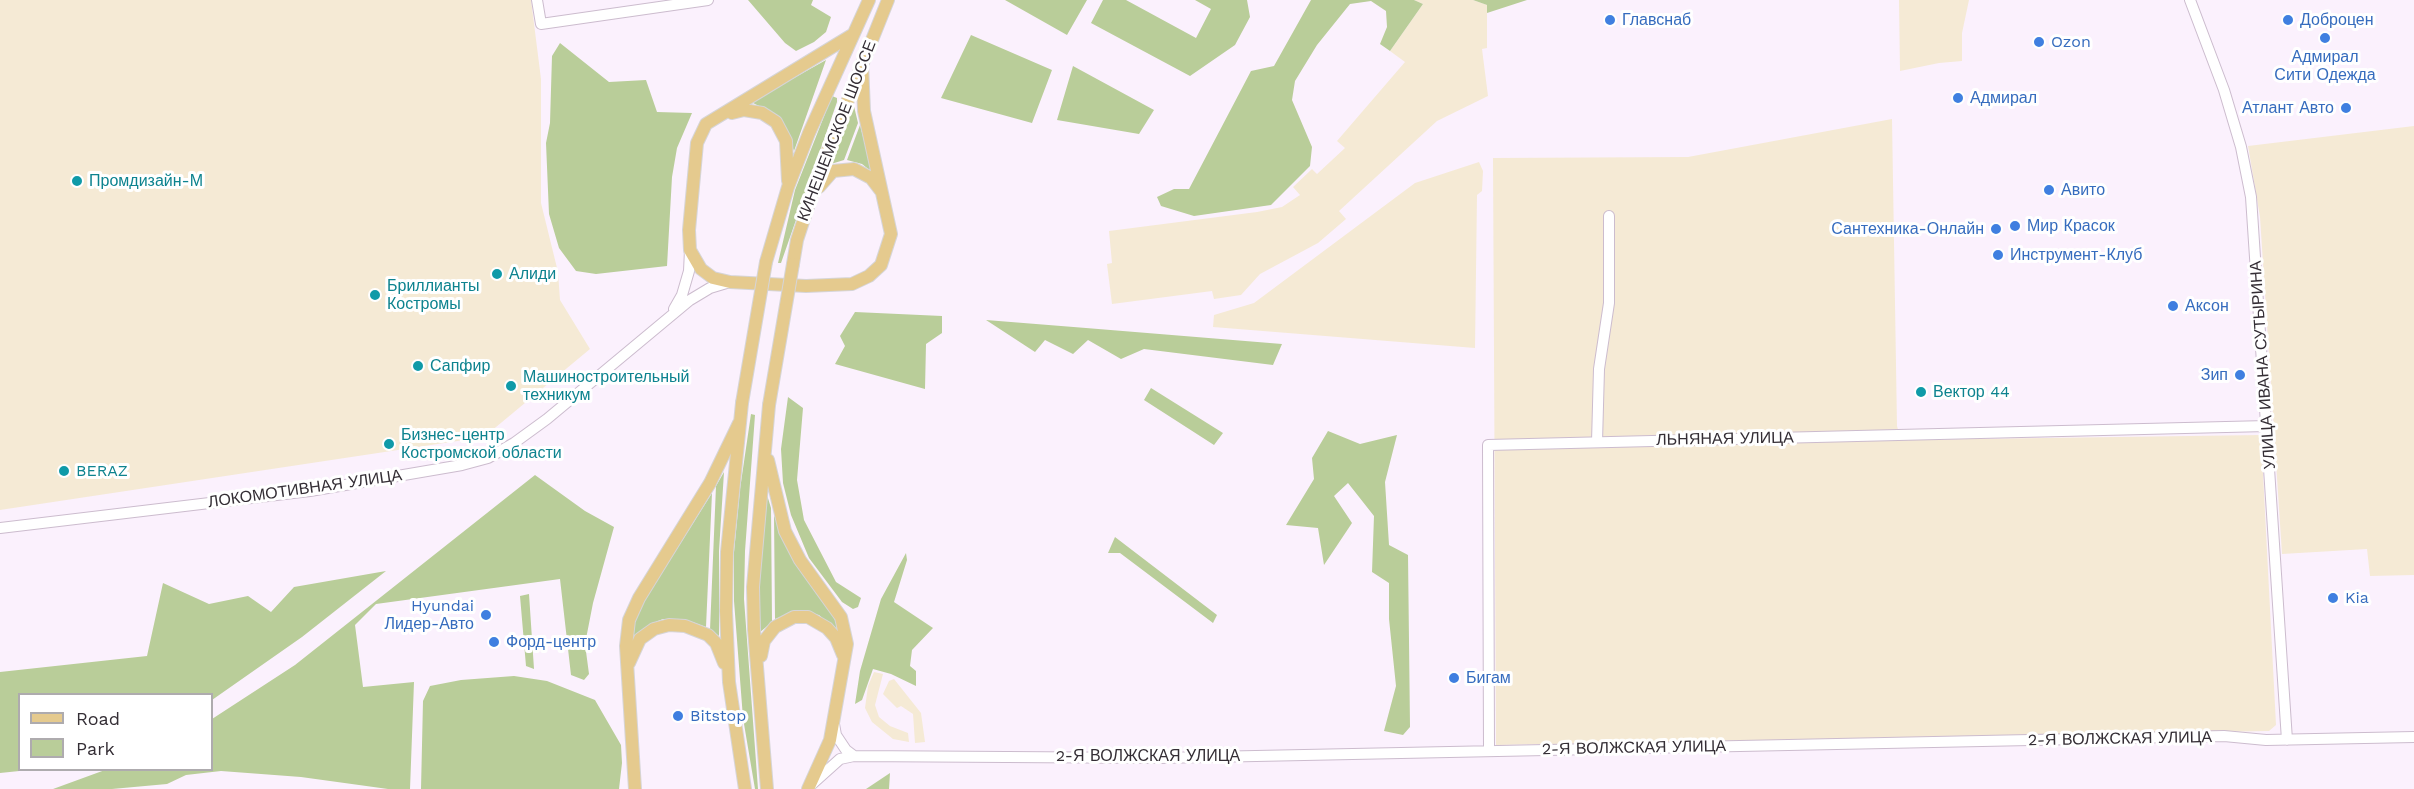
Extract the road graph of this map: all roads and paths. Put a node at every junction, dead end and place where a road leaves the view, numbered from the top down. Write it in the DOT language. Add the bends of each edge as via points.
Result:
graph roads {
  1 [pos="537,0"];
  2 [pos="708,0"];
  3 [pos="868,0"];
  4 [pos="888,0"];
  5 [pos="2190,0"];
  6 [pos="852,35"];
  7 [pos="862,63"];
  8 [pos="722,115"];
  9 [pos="788,188"];
  10 [pos="884,195"];
  11 [pos="807,209"];
  12 [pos="1609,216"];
  13 [pos="690,249"];
  14 [pos="730,282"];
  15 [pos="669,317"];
  16 [pos="739,423"];
  17 [pos="2267,426"];
  18 [pos="765,439"];
  19 [pos="1597,442"];
  20 [pos="0,528"];
  21 [pos="845,665"];
  22 [pos="627,670"];
  23 [pos="758,676"];
  24 [pos="729,682"];
  25 [pos="833,721"];
  26 [pos="2414,737"];
  27 [pos="2287,740"];
  28 [pos="1489,750"];
  29 [pos="854,756"];
  30 [pos="809,787"];
  31 [pos="635,789"];
  32 [pos="746,789"];
  33 [pos="767,789"];
  1 -- 2 [label="street" via="541,24"];
  3 -- 6 [label="main road"];
  4 -- 7 [label="main road, КИНЕШЕМСКОЕ ШОССЕ"];
  5 -- 17 [label="street, УЛИЦА ИВАНА СУТЫРИНА" via="2224,90 2251,197"];
  6 -- 8 [label="main road"];
  6 -- 9 [label="main road"];
  7 -- 10 [label="main road" via="864,111"];
  7 -- 11 [label="main road, КИНЕШЕМСКОЕ ШОССЕ"];
  8 -- 9 [label="main road" via="744,110 762,113 776,122 786,141"];
  8 -- 13 [label="main road" via="706,124 697,143"];
  9 -- 16 [label="main road, bridge" via="766,262"];
  10 -- 11 [label="main road" via="863,172 842,168 823,179"];
  10 -- 14 [label="main road" via="891,234 881,265 869,276 852,284 813,286"];
  11 -- 18 [label="main road, КИНЕШЕМСКОЕ ШОССЕ, bridge" via="793,264"];
  12 -- 19 [label="street" via="1609,303 1599,369"];
  13 -- 14 [label="main road" via="701,269 713,278"];
  13 -- 15 [label="street" via="682,295"];
  14 -- 15 [label="street, ЛОКОМОТИВНАЯ УЛИЦА" via="711,288"];
  15 -- 20 [label="street, ЛОКОМОТИВНАЯ УЛИЦА" via="547,419 488,458 310,491"];
  16 -- 22 [label="main road" via="710,483 629,620"];
  16 -- 24 [label="main road" via="727,552"];
  17 -- 19 [label="street, ЛЬНЯНАЯ УЛИЦА"];
  17 -- 27 [label="street, УЛИЦА ИВАНА СУТЫРИНА"];
  18 -- 21 [label="main road" via="785,531 800,560 841,617 847,644"];
  18 -- 23 [label="main road" via="753,586"];
  19 -- 28 [label="street, ЛЬНЯНАЯ УЛИЦА" via="1488,445"];
  21 -- 23 [label="main road" via="841,646 827,628 807,617 794,617 775,627 764,641"];
  21 -- 25 [label="main road"];
  22 -- 24 [label="main road" via="640,639 654,629 685,626 708,635 716,643"];
  22 -- 31 [label="main road"];
  23 -- 33 [label="main road"];
  24 -- 32 [label="main road"];
  25 -- 29 [label="street" via="836,735"];
  25 -- 30 [label="main road" via="830,740"];
  26 -- 27 [label="street, 2-Я ВОЛЖСКАЯ УЛИЦА"];
  27 -- 28 [label="street, 2-Я ВОЛЖСКАЯ УЛИЦА" via="2224,736"];
  28 -- 29 [label="street, 2-Я ВОЛЖСКАЯ УЛИЦА" via="1159,758"];
  29 -- 30 [label="street" via="840,759"];
}
